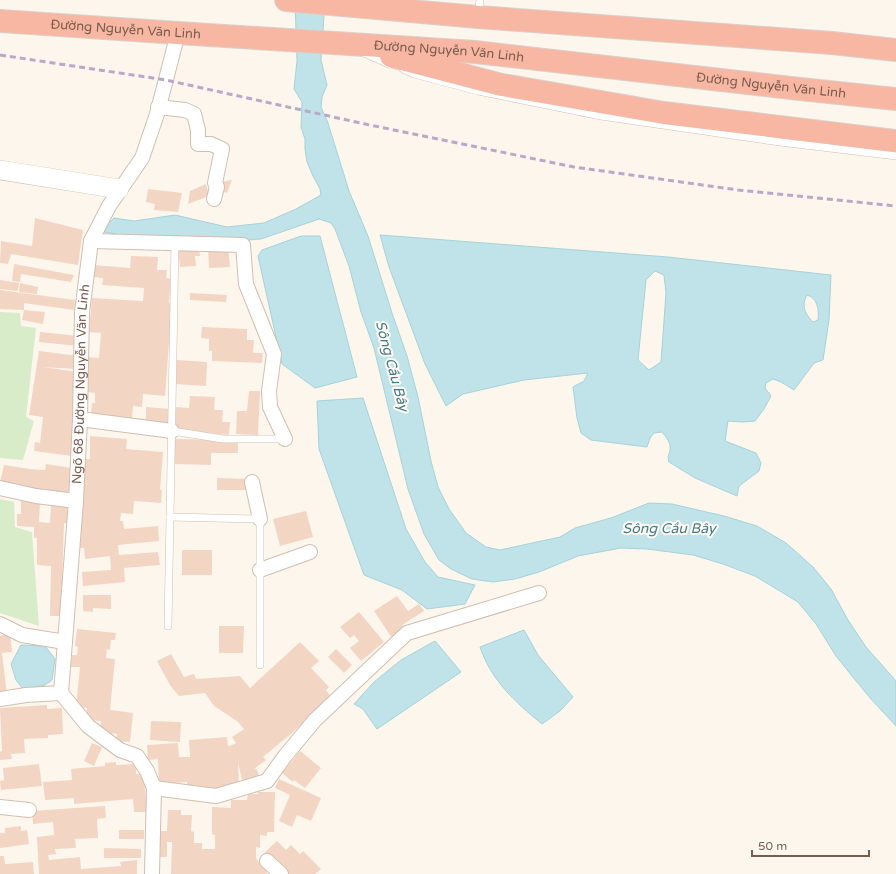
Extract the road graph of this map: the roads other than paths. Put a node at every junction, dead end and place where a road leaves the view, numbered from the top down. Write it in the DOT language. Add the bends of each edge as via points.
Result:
graph roads {
  1 [pos="286,0"];
  2 [pos="479,9"];
  3 [pos="0,21"];
  4 [pos="178,33"];
  5 [pos="341,44"];
  6 [pos="896,50"];
  7 [pos="800,89"];
  8 [pos="896,99"];
  9 [pos="158,107"];
  10 [pos="896,112"];
  11 [pos="896,141"];
  12 [pos="896,156"];
  13 [pos="0,170"];
  14 [pos="120,189"];
  15 [pos="214,199"];
  16 [pos="91,241"];
  17 [pos="175,243"];
  18 [pos="80,419"];
  19 [pos="172,431"];
  20 [pos="285,439"];
  21 [pos="252,482"];
  22 [pos="0,488"];
  23 [pos="76,501"];
  24 [pos="170,517"];
  25 [pos="260,520"];
  26 [pos="310,552"];
  27 [pos="260,570"];
  28 [pos="539,593"];
  29 [pos="0,624"];
  30 [pos="168,626"];
  31 [pos="65,642"];
  32 [pos="260,665"];
  33 [pos="61,693"];
  34 [pos="0,699"];
  35 [pos="154,788"];
  36 [pos="0,807"];
  37 [pos="29,810"];
  38 [pos="267,861"];
  39 [pos="152,874"];
  40 [pos="281,874"];
  1 -- 2 [label="highway" via="345,6"];
  2 -- 6 [label="highway"];
  3 -- 4 [label="highway, Đường Nguyễn Văn Linh"];
  4 -- 5 [label="highway, Đường Nguyễn Văn Linh"];
  4 -- 9 [label="street, Ngõ 68 Đường Nguyễn Văn Linh"];
  5 -- 7 [label="highway, Đường Nguyễn Văn Linh" via="476,52"];
  5 -- 11 [label="highway" via="502,85 664,113"];
  5 -- 12 [label="lane" via="414,74 576,112"];
  7 -- 8 [label="highway, Đường Nguyễn Văn Linh"];
  7 -- 10 [label="highway"];
  9 -- 14 [label="street, Ngõ 68 Đường Nguyễn Văn Linh" via="142,158"];
  9 -- 15 [label="street" via="185,110 194,114 198,144 212,144 222,149"];
  13 -- 14 [label="street"];
  14 -- 16 [label="street, Ngõ 68 Đường Nguyễn Văn Linh"];
  16 -- 17 [label="street"];
  16 -- 18 [label="street, Ngõ 68 Đường Nguyễn Văn Linh" via="82,312"];
  17 -- 19 [label="lane"];
  17 -- 20 [label="street" via="243,245 246,284 274,354 269,391 270,407"];
  18 -- 19 [label="street"];
  18 -- 23 [label="street, Ngõ 68 Đường Nguyễn Văn Linh"];
  19 -- 20 [label="lane" via="223,439"];
  19 -- 24 [label="lane"];
  21 -- 25 [label="street"];
  22 -- 23 [label="street"];
  23 -- 31 [label="street, Ngõ 68 Đường Nguyễn Văn Linh"];
  24 -- 25 [label="lane"];
  24 -- 30 [label="lane"];
  25 -- 27 [label="lane"];
  26 -- 27 [label="street"];
  27 -- 32 [label="lane"];
  28 -- 35 [label="street" via="407,633 315,720 267,781 216,796"];
  29 -- 31 [label="street" via="22,635"];
  31 -- 33 [label="street, Ngõ 68 Đường Nguyễn Văn Linh"];
  33 -- 34 [label="street"];
  33 -- 35 [label="street" via="88,726 120,750 137,756"];
  35 -- 39 [label="street"];
  36 -- 37 [label="street"];
  38 -- 40 [label="street"];
}
